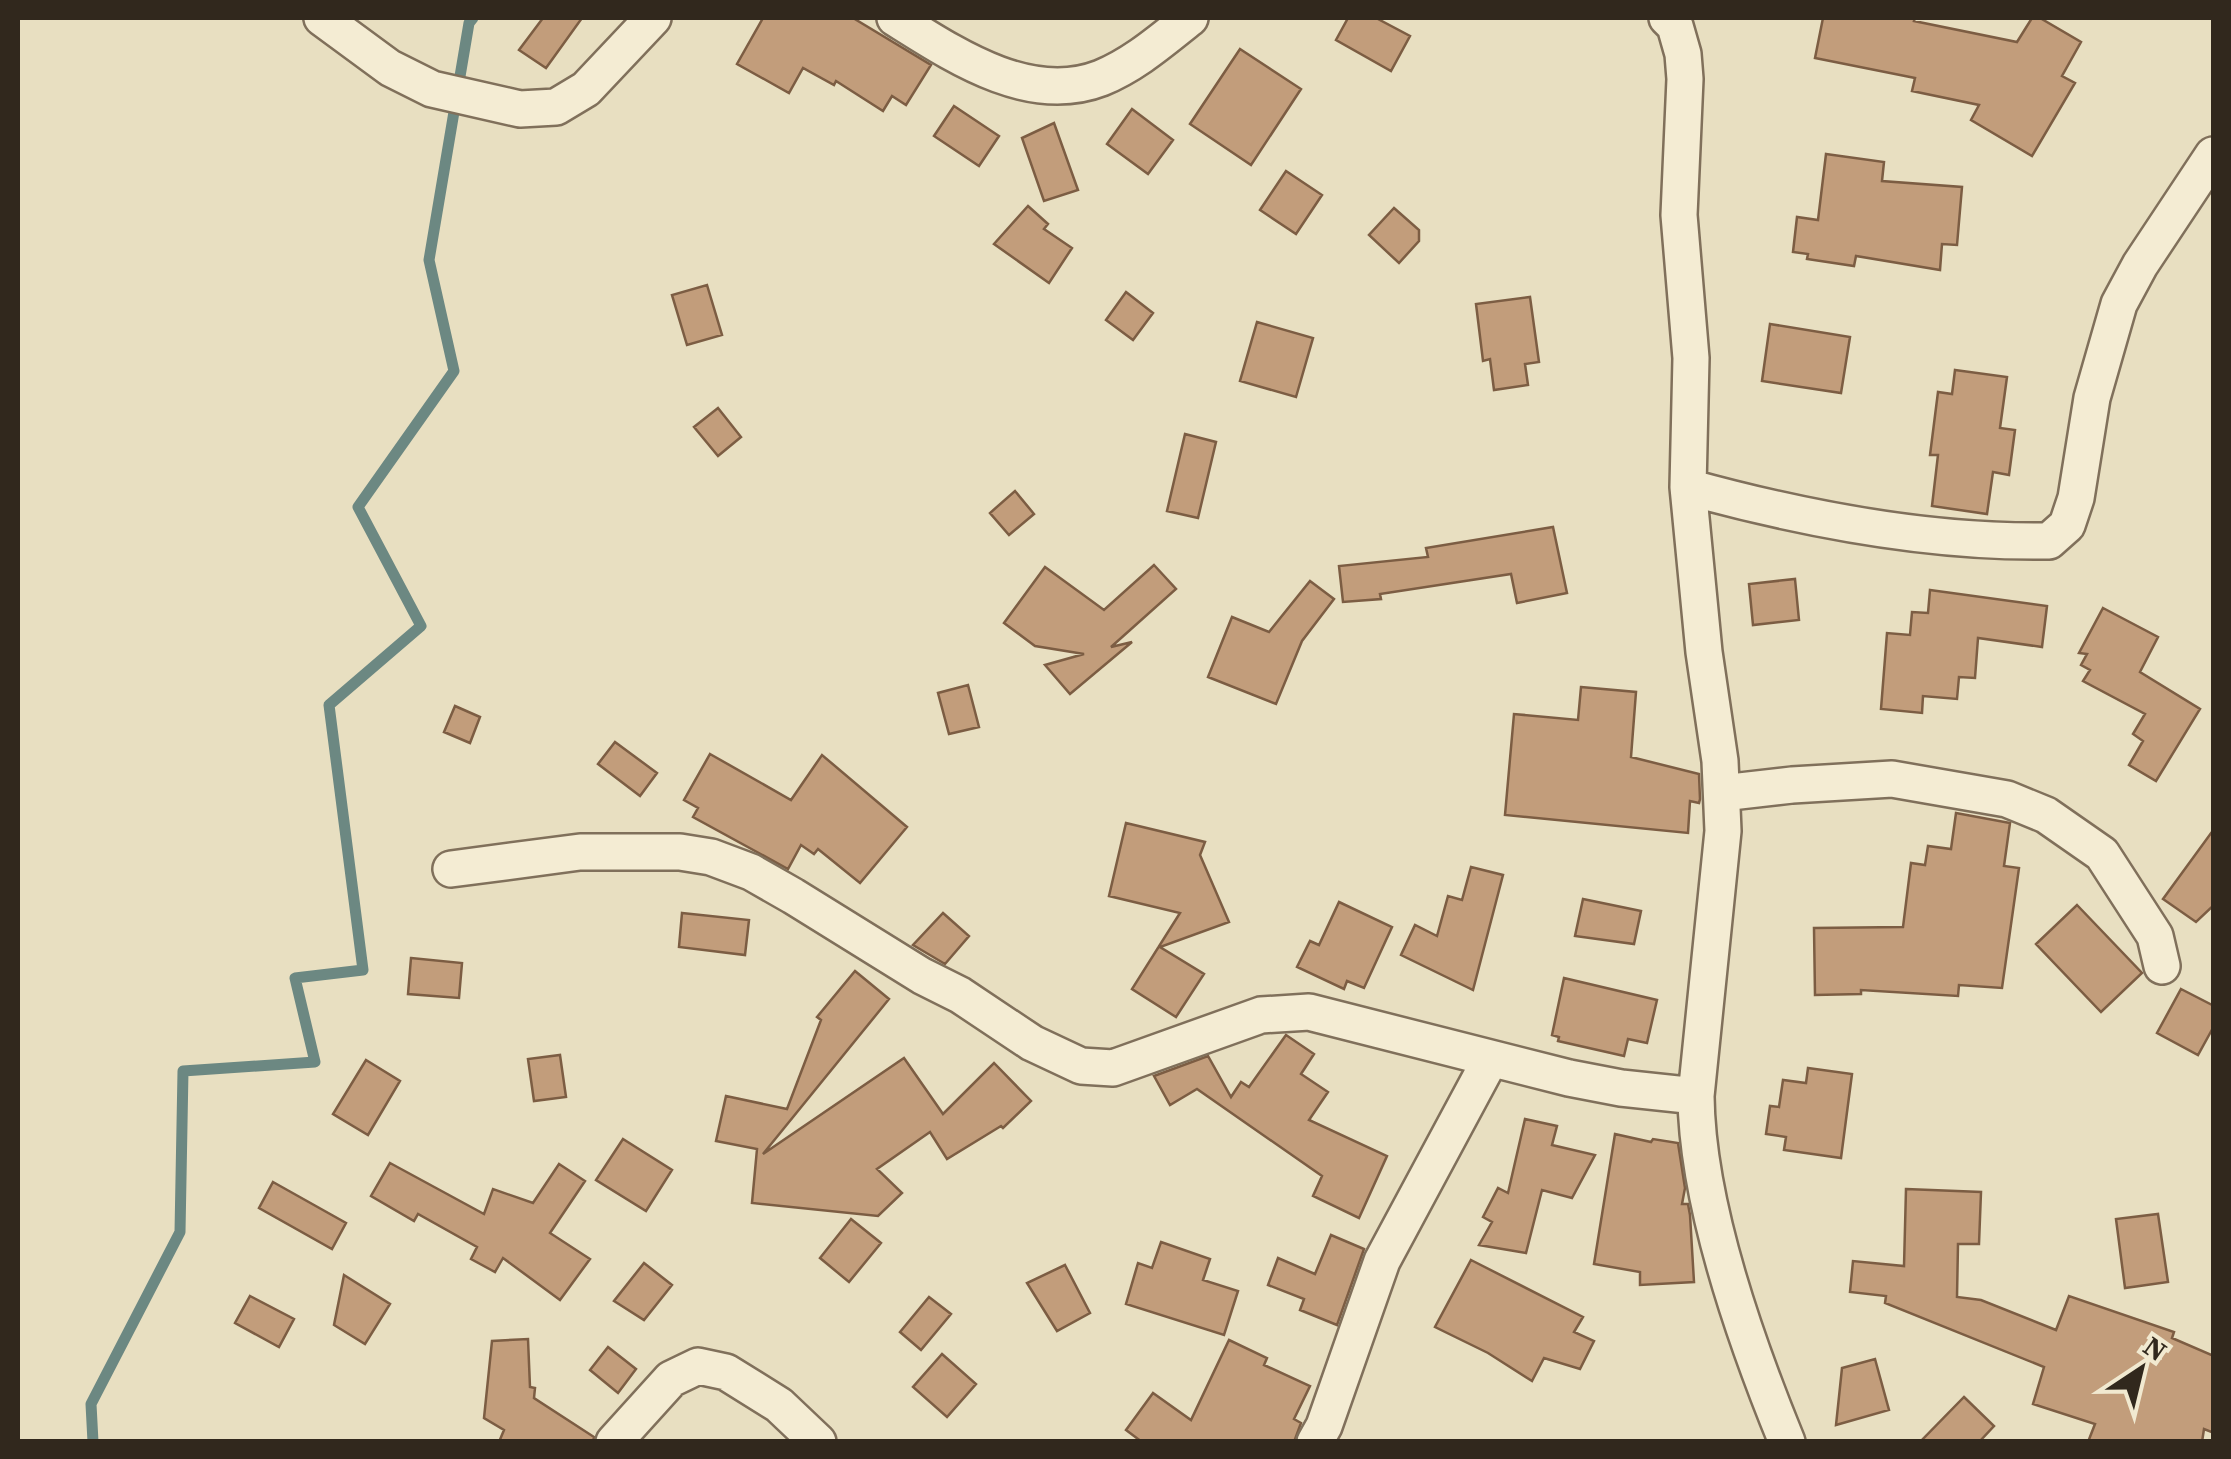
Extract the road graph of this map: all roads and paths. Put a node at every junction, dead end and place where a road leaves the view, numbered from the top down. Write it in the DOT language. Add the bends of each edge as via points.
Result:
graph roads {
  1 [pos="322,18"];
  2 [pos="654,18"];
  3 [pos="896,18"];
  4 [pos="1190,18"];
  5 [pos="1667,18"];
  6 [pos="2213,156"];
  7 [pos="1688,487"];
  8 [pos="1722,794"];
  9 [pos="451,869"];
  10 [pos="2162,966"];
  11 [pos="1490,1060"];
  12 [pos="1696,1096"];
  13 [pos="614,1442"];
  14 [pos="818,1442"];
  15 [pos="1315,1442"];
  16 [pos="1787,1442"];
  1 -- 2 [label="street" via="432,90 520,109 556,107 586,89"];
  3 -- 4 [label="street" via="1006,79 1059,87 1100,78"];
  5 -- 7 [label="street" via="1675,26 1685,79 1678,215 1691,358"];
  6 -- 7 [label="street" via="2119,304 2092,398 2076,498 2066,524 2049,541 1850,524"];
  7 -- 8 [label="street"];
  8 -- 10 [label="street" via="1892,779 2033,810 2102,854 2155,936"];
  8 -- 12 [label="street"];
  9 -- 11 [label="street" via="580,852 712,857 779,888 1032,1043 1081,1066 1113,1068 1261,1015 1310,1012"];
  11 -- 12 [label="street" via="1620,1088"];
  11 -- 15 [label="street" via="1382,1261"];
  12 -- 16 [label="street" via="1709,1201"];
  13 -- 14 [label="street" via="671,1380 698,1366 726,1372 779,1405"];
}
